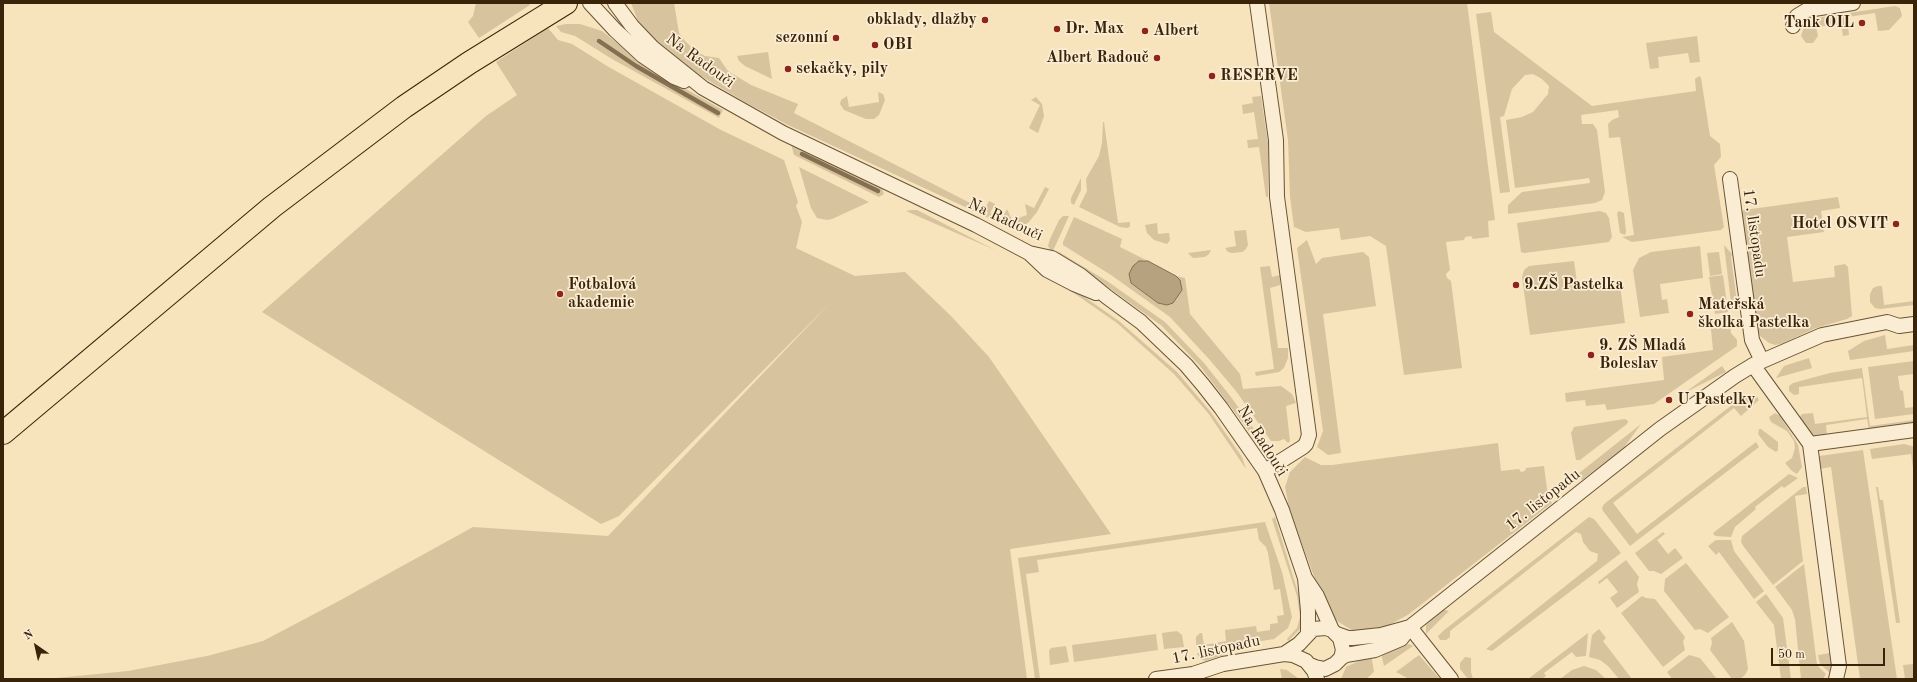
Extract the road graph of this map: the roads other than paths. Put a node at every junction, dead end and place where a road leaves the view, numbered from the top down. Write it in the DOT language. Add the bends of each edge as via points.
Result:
graph roads {
  1 [pos="566,3"];
  2 [pos="590,3"];
  3 [pos="615,3"];
  4 [pos="1256,3"];
  5 [pos="1853,3"];
  6 [pos="1793,26"];
  7 [pos="703,88"];
  8 [pos="1730,179"];
  9 [pos="1914,324"];
  10 [pos="1757,363"];
  11 [pos="1914,430"];
  12 [pos="3,433"];
  13 [pos="1810,444"];
  14 [pos="1264,471"];
  15 [pos="1305,578"];
  16 [pos="1410,627"];
  17 [pos="1334,632"];
  18 [pos="1306,636"];
  19 [pos="1284,654"];
  20 [pos="1338,661"];
  21 [pos="1308,663"];
  22 [pos="1156,679"];
  23 [pos="1317,679"];
  24 [pos="1335,679"];
  25 [pos="1451,679"];
  26 [pos="1836,679"];
  1 -- 12 [label="main road" via="404,107 290,192"];
  2 -- 7 [label="street" via="614,30 643,56 674,77"];
  3 -- 7 [label="street, Na Radouči" via="653,48"];
  4 -- 14 [label="street" via="1276,140 1276,197 1309,435 1303,447"];
  5 -- 6 [label="street" via="1807,10 1797,16"];
  7 -- 14 [label="street, Na Radouči" via="783,133 1029,253 1046,270 1107,297 1141,322 1186,365 1221,408"];
  8 -- 10 [label="street, 17. listopadu"];
  9 -- 10 [label="street, 17. listopadu" via="1899,326 1887,322 1822,335"];
  10 -- 13 [label="street, 17. listopadu"];
  10 -- 16 [label="street, 17. listopadu" via="1660,429"];
  11 -- 13 [label="street"];
  13 -- 26 [label="street, 17. listopadu" via="1839,666"];
  14 -- 15 [label="street, Na Radouči" via="1282,510"];
  15 -- 17 [label="street" via="1317,596"];
  15 -- 18 [label="street" via="1308,611"];
  16 -- 17 [label="street" via="1381,635 1354,638"];
  16 -- 20 [label="street, 17. listopadu" via="1401,639 1376,650 1352,653"];
  16 -- 25 [label="street"];
  17 -- 18 [label="street" via="1319,628"];
  17 -- 20 [label="street" via="1342,644"];
  18 -- 19 [label="street"];
  18 -- 21 [label="street" via="1302,650"];
  19 -- 21 [label="street" via="1293,655"];
  19 -- 22 [label="street, 17. listopadu" via="1223,664 1193,674"];
  20 -- 21 [label="street" via="1326,669 1314,668"];
  20 -- 24 [label="street"];
  21 -- 23 [label="street"];
}
